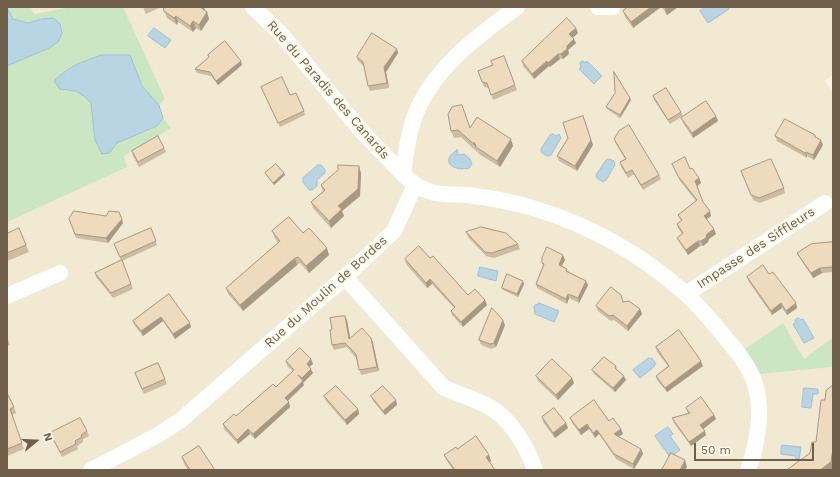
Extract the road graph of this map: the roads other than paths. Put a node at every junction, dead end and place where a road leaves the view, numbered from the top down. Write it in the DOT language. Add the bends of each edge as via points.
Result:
graph roads {
  1 [pos="253,7"];
  2 [pos="517,7"];
  3 [pos="598,7"];
  4 [pos="612,7"];
  5 [pos="403,174"];
  6 [pos="415,185"];
  7 [pos="825,203"];
  8 [pos="60,273"];
  9 [pos="345,277"];
  10 [pos="686,294"];
  11 [pos="7,296"];
  12 [pos="91,470"];
  13 [pos="535,470"];
  14 [pos="748,470"];
  1 -- 5 [label="street, Rue du Paradis des Canards" via="282,35 363,132"];
  2 -- 5 [label="street" via="463,49 449,62 430,87 414,119 406,148"];
  3 -- 4 [label="street"];
  5 -- 6 [label="street"];
  6 -- 9 [label="street, Rue du Moulin de Bordes" via="394,231"];
  6 -- 10 [label="street" via="434,193 500,199 575,222 649,265"];
  7 -- 10 [label="street, Impasse des Siffleurs"];
  8 -- 11 [label="street"];
  9 -- 12 [label="street, Rue du Moulin de Bordes" via="181,420"];
  9 -- 13 [label="street" via="443,387 486,405 507,421 530,456"];
  10 -- 14 [label="street" via="739,355 754,380 759,419 757,442"];
}
